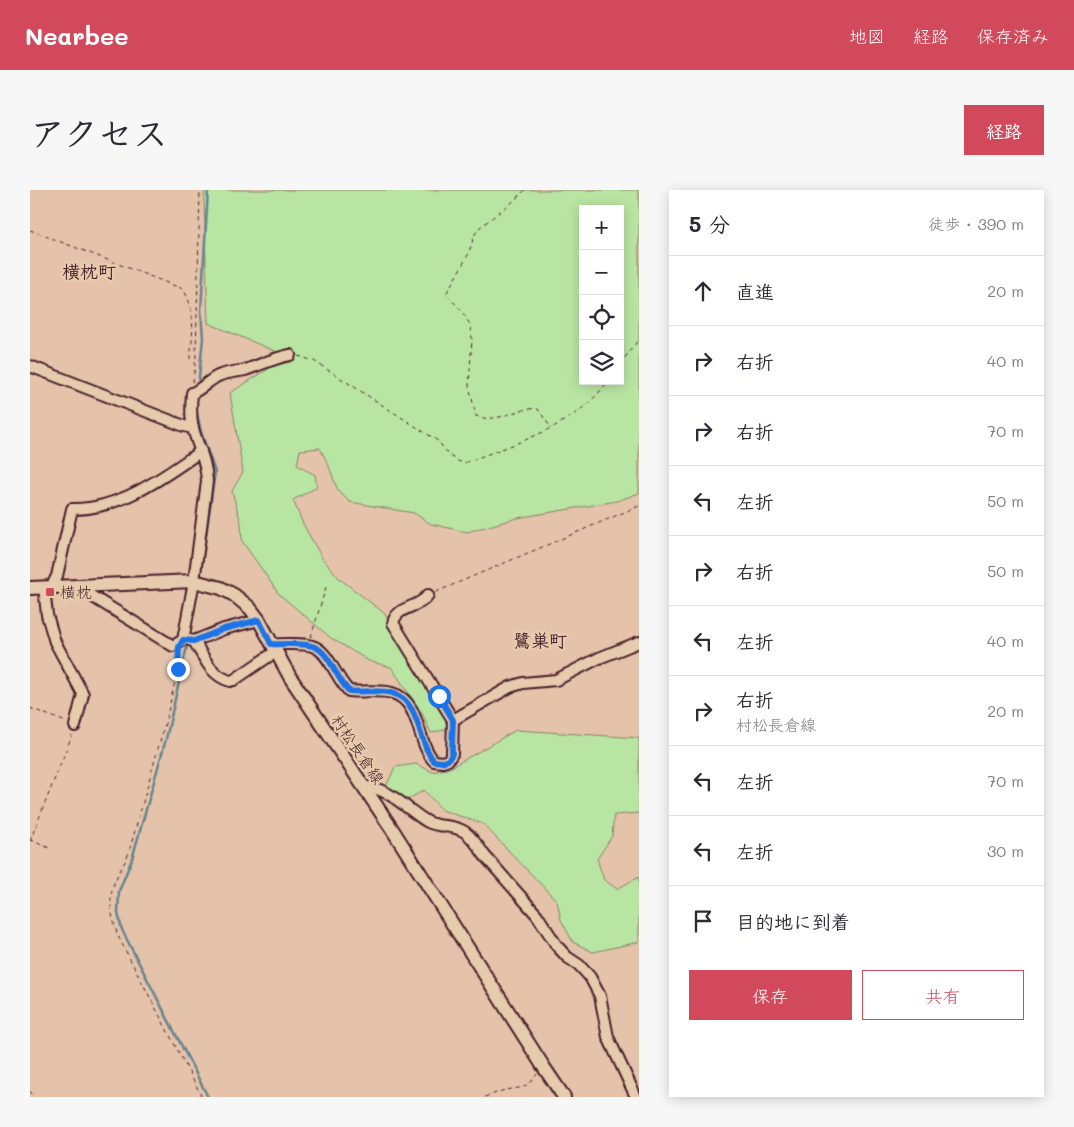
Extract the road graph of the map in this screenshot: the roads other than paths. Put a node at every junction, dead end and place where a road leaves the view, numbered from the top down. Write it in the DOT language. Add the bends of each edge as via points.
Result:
graph roads {
  1 [pos="290,355"];
  2 [pos="30,366"];
  3 [pos="193,428"];
  4 [pos="201,450"];
  5 [pos="194,581"];
  6 [pos="75,586"];
  7 [pos="48,587"];
  8 [pos="30,588"];
  9 [pos="428,595"];
  10 [pos="259,620"];
  11 [pos="183,640"];
  12 [pos="194,641"];
  13 [pos="639,642"];
  14 [pos="273,648"];
  15 [pos="453,720"];
  16 [pos="75,726"];
  17 [pos="364,787"];
  18 [pos="564,1097"];
  19 [pos="636,1097"];
  1 -- 3 [label="street" via="216,377 201,390 192,392"];
  2 -- 3 [label="street"];
  3 -- 4 [label="street"];
  4 -- 5 [label="street" via="207,481"];
  4 -- 7 [label="street" via="166,475 131,493 99,507 72,509 57,576"];
  5 -- 6 [label="main road, 村松長倉線"];
  5 -- 10 [label="main road, 村松長倉線" via="234,595"];
  5 -- 11 [label="street"];
  6 -- 7 [label="main road, 村松長倉線"];
  6 -- 11 [label="street" via="173,646"];
  7 -- 8 [label="main road, 村松長倉線"];
  7 -- 16 [label="street" via="47,615 55,642 83,694"];
  9 -- 15 [label="street" via="421,603 396,614 393,623"];
  10 -- 12 [label="street"];
  10 -- 14 [label="main road, 村松長倉線"];
  11 -- 12 [label="street"];
  12 -- 14 [label="street" via="207,664 230,681"];
  13 -- 15 [label="street" via="556,680 522,683 510,688"];
  14 -- 15 [label="street" via="308,645 317,648 349,691 387,692 401,696 414,713 427,753 434,761 443,762 452,754"];
  14 -- 17 [label="main road, 村松長倉線"];
  17 -- 18 [label="main road, 村松長倉線"];
  17 -- 19 [label="street" via="385,792 429,822 459,828 478,845 537,914 557,946 590,977 600,996 608,1037"];
}
